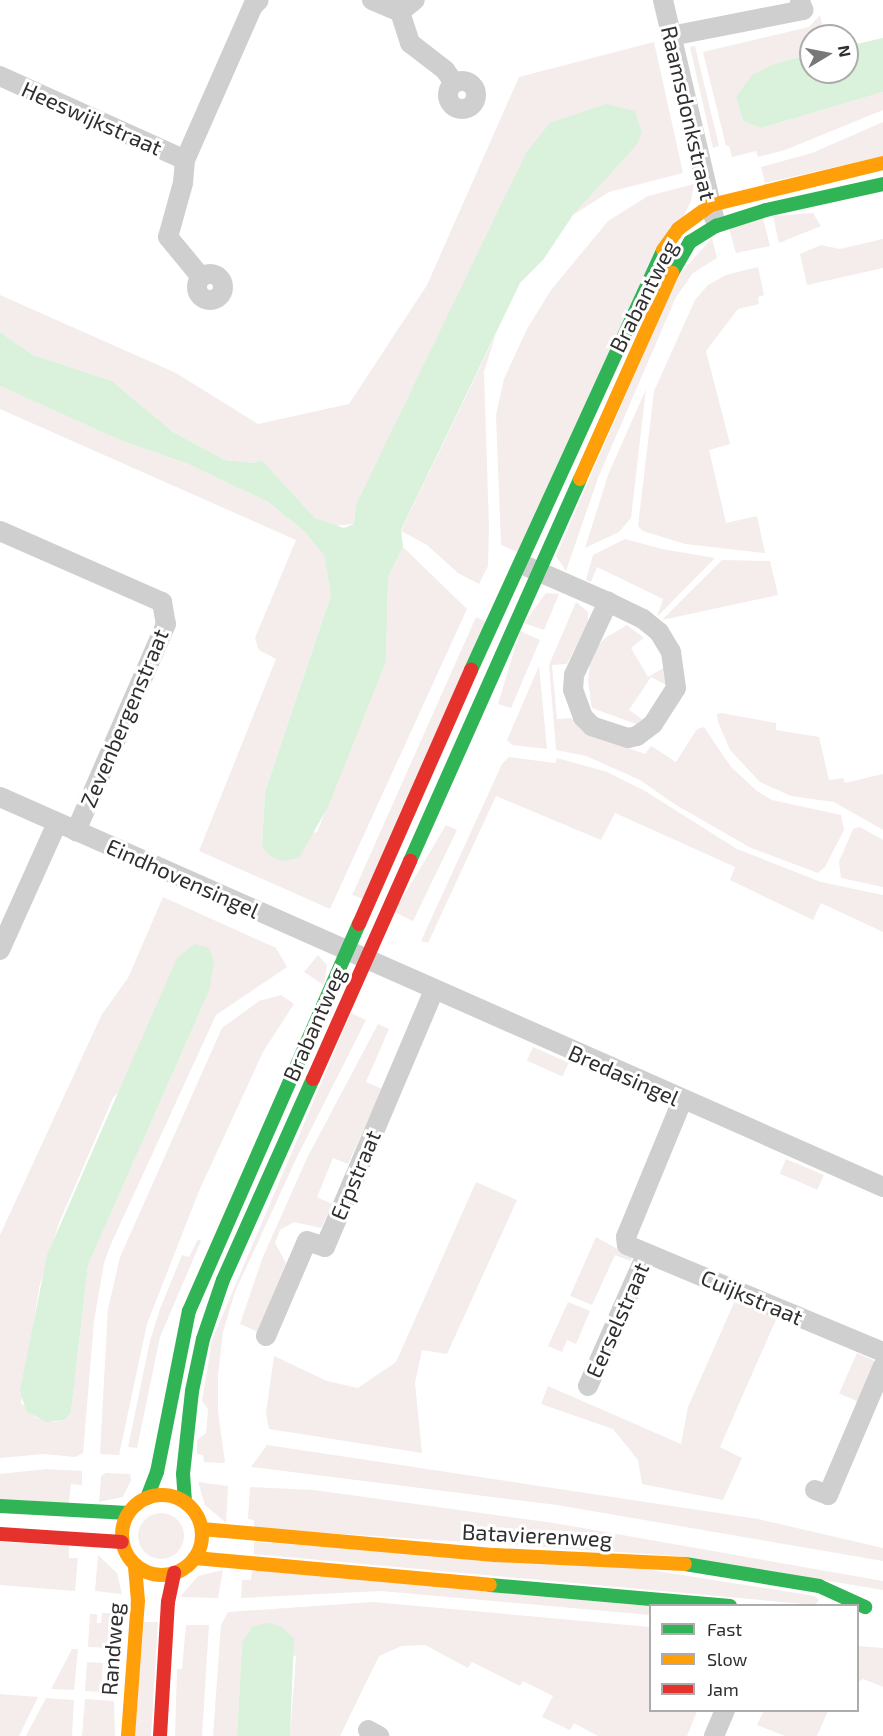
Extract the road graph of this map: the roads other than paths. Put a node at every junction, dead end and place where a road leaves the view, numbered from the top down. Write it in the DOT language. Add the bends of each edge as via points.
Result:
graph roads {
  1 [pos="259,0"];
  2 [pos="372,0"];
  3 [pos="663,0"];
  4 [pos="800,0"];
  5 [pos="408,6"];
  6 [pos="672,36"];
  7 [pos="0,76"];
  8 [pos="454,83"];
  9 [pos="185,160"];
  10 [pos="883,163"];
  11 [pos="883,184"];
  12 [pos="711,205"];
  13 [pos="716,226"];
  14 [pos="201,278"];
  15 [pos="0,531"];
  16 [pos="518,562"];
  17 [pos="539,572"];
  18 [pos="608,602"];
  19 [pos="0,797"];
  20 [pos="57,823"];
  21 [pos="76,831"];
  22 [pos="0,950"];
  23 [pos="346,950"];
  24 [pos="366,959"];
  25 [pos="434,990"];
  26 [pos="682,1101"];
  27 [pos="883,1187"];
  28 [pos="626,1237"];
  29 [pos="646,1253"];
  30 [pos="266,1336"];
  31 [pos="883,1352"];
  32 [pos="883,1366"];
  33 [pos="588,1386"];
  34 [pos="815,1490"];
  35 [pos="147,1498"];
  36 [pos="185,1502"];
  37 [pos="0,1506"];
  38 [pos="128,1513"];
  39 [pos="202,1529"];
  40 [pos="0,1534"];
  41 [pos="122,1542"];
  42 [pos="195,1558"];
  43 [pos="135,1565"];
  44 [pos="174,1574"];
  45 [pos="719,1604"];
  46 [pos="856,1604"];
  47 [pos="862,1607"];
  48 [pos="883,1609"];
  49 [pos="724,1712"];
  50 [pos="128,1736"];
  51 [pos="160,1736"];
  52 [pos="714,1736"];
  1 -- 9 [label="street, Heeswijkstraat"];
  2 -- 5 [label="street"];
  3 -- 6 [label="street, Raamsdonkstraat"];
  4 -- 6 [label="street" via="803,10"];
  5 -- 8 [label="street" via="410,43 445,70"];
  6 -- 12 [label="street, Raamsdonkstraat"];
  7 -- 9 [label="street, Heeswijkstraat"];
  9 -- 14 [label="street, Heeswijkstraat" via="183,183 168,237"];
  10 -- 12 [label="street, Brabantweg"];
  11 -- 13 [label="street, Brabantweg" via="766,210"];
  12 -- 13 [label="street, Raamsdonkstraat"];
  12 -- 16 [label="street, Brabantweg" via="678,229 657,259"];
  13 -- 17 [label="street, Brabantweg" via="690,242 674,268"];
  15 -- 21 [label="street, Zevenbergenstraat" via="162,602 166,624"];
  16 -- 17 [label="street"];
  16 -- 23 [label="street, Brabantweg"];
  17 -- 18 [label="street"];
  17 -- 24 [label="street, Brabantweg"];
  18 -- 18 [label="street" via="659,632 676,671 676,688 653,724 628,738 592,726 583,717 573,690 574,675"];
  19 -- 20 [label="street, Eindhovensingel"];
  20 -- 21 [label="street, Eindhovensingel"];
  20 -- 22 [label="street"];
  21 -- 23 [label="street, Eindhovensingel"];
  23 -- 24 [label="street, Eindhovensingel"];
  23 -- 35 [label="street, Brabantweg" via="189,1311 157,1472"];
  24 -- 25 [label="street, Bredasingel"];
  24 -- 36 [label="street, Brabantweg" via="224,1280 203,1339 192,1391 183,1474"];
  25 -- 26 [label="street, Bredasingel"];
  25 -- 30 [label="street, Erpstraat" via="325,1247 307,1240"];
  26 -- 27 [label="street, Bredasingel"];
  26 -- 28 [label="street, Eerselstraat"];
  28 -- 29 [label="street, Cuijkstraat" via="627,1245"];
  29 -- 31 [label="street, Cuijkstraat"];
  29 -- 33 [label="street, Eerselstraat"];
  32 -- 34 [label="street" via="828,1495"];
  35 -- 36 [label="street" via="173,1496"];
  35 -- 38 [label="street"];
  36 -- 39 [label="street"];
  37 -- 38 [label="street"];
  38 -- 41 [label="street"];
  39 -- 42 [label="street"];
  39 -- 46 [label="street, Batavierenweg" via="495,1555 665,1561 819,1586"];
  40 -- 41 [label="street"];
  41 -- 43 [label="street"];
  42 -- 44 [label="street"];
  42 -- 45 [label="street"];
  43 -- 44 [label="street" via="160,1575"];
  43 -- 50 [label="street, Randweg" via="138,1600"];
  44 -- 51 [label="street" via="168,1602"];
  47 -- 48 [label="street, Batavierenweg"];
  49 -- 52 [label="street"];
}
